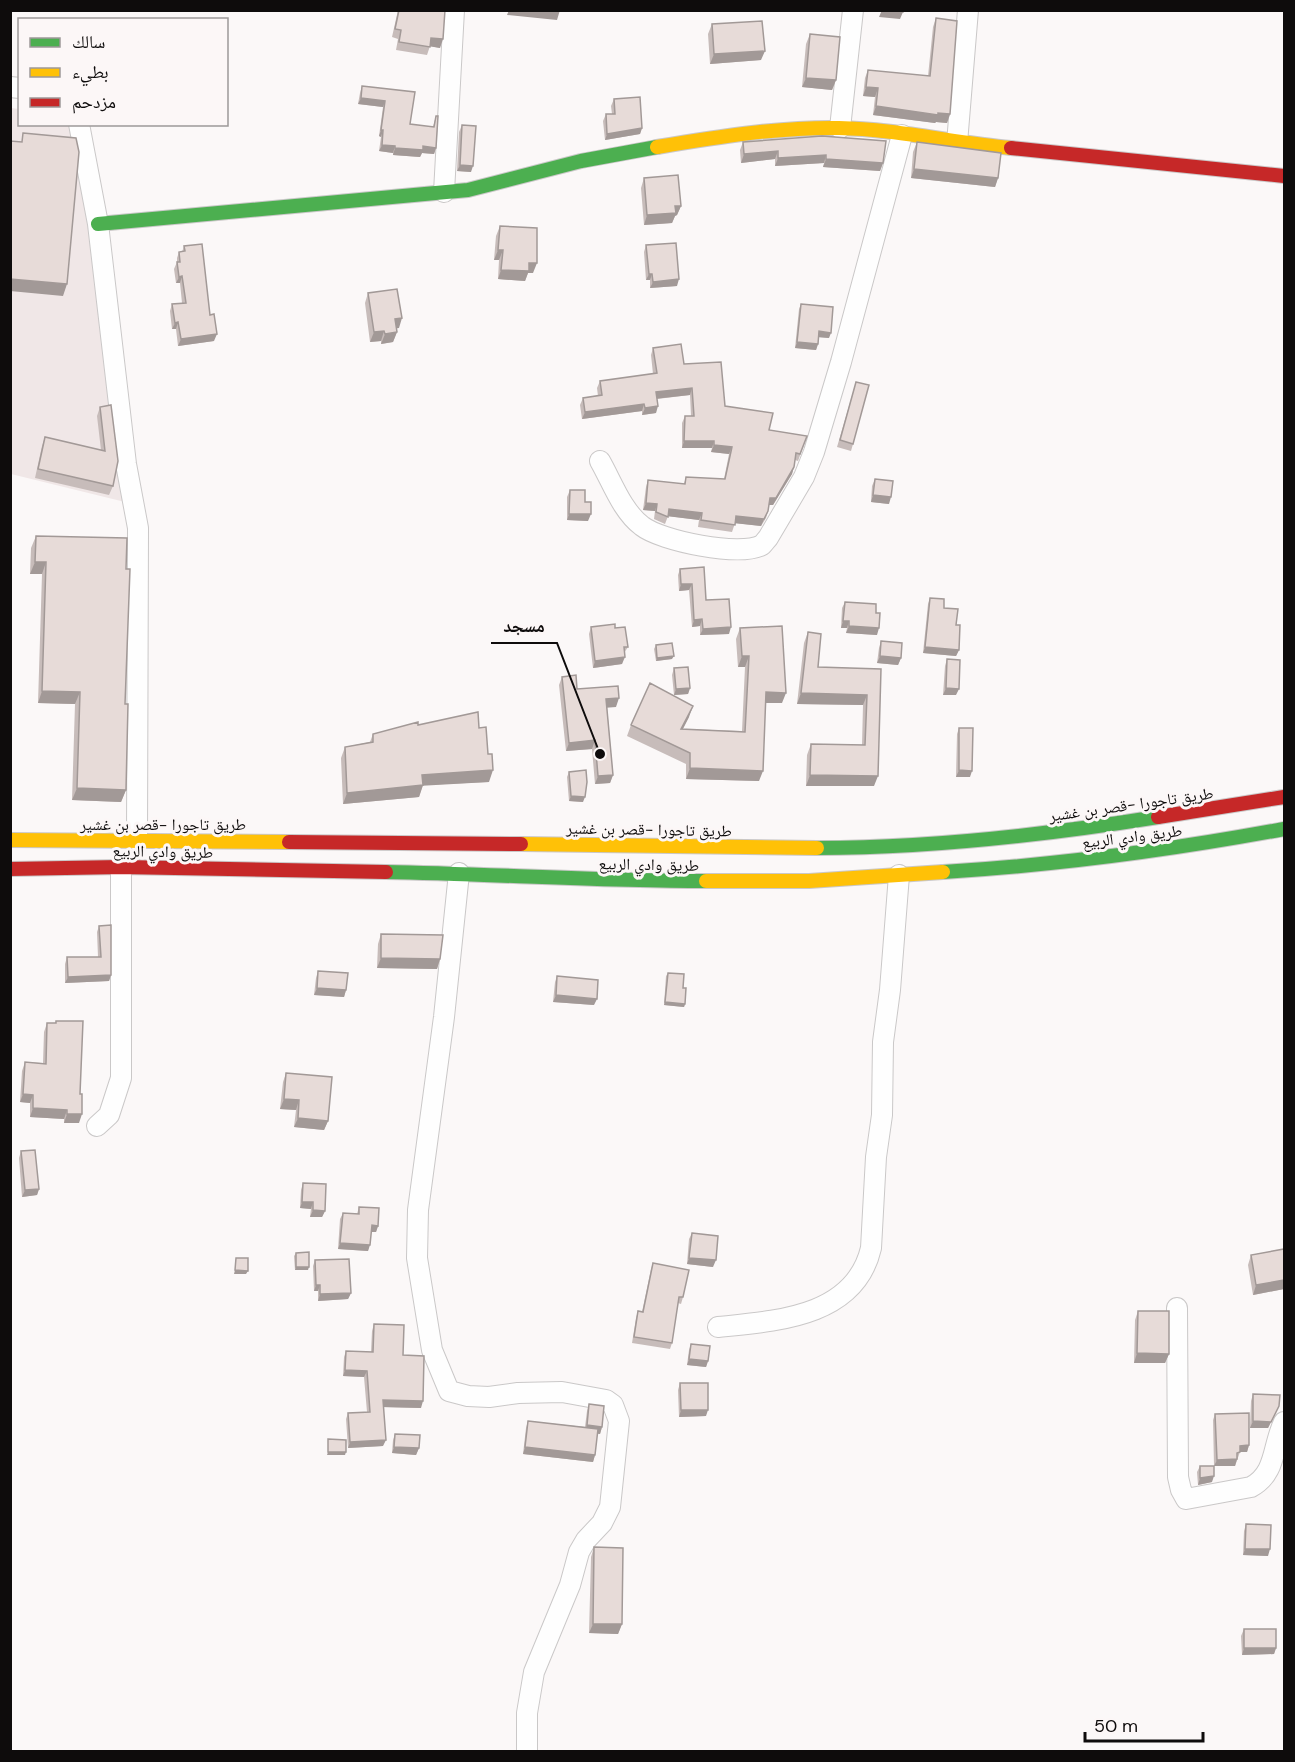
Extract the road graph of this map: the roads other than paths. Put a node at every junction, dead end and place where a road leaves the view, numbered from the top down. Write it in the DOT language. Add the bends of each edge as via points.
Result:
graph roads {
  1 [pos="454,10"];
  2 [pos="853,10"];
  3 [pos="968,10"];
  4 [pos="79,126"];
  5 [pos="840,128"];
  6 [pos="902,135"];
  7 [pos="957,143"];
  8 [pos="1284,176"];
  9 [pos="444,192"];
  10 [pos="98,224"];
  11 [pos="600,461"];
  12 [pos="1284,797"];
  13 [pos="1284,829"];
  14 [pos="10,840"];
  15 [pos="137,840"];
  16 [pos="121,867"];
  17 [pos="10,869"];
  18 [pos="459,873"];
  19 [pos="899,875"];
  20 [pos="97,1126"];
  21 [pos="1178,1308"];
  22 [pos="718,1327"];
  23 [pos="1284,1422"];
  24 [pos="526,1752"];
  1 -- 9 [label="street"];
  2 -- 5 [label="street"];
  3 -- 7 [label="street"];
  4 -- 10 [label="street"];
  5 -- 6 [label="main road"];
  5 -- 9 [label="main road" via="754,133 648,149 559,166 496,186"];
  6 -- 7 [label="main road"];
  6 -- 11 [label="street" via="814,452 768,538 753,547 722,549 652,532 636,522"];
  7 -- 8 [label="main road"];
  9 -- 10 [label="main road"];
  10 -- 15 [label="street" via="126,464 138,528"];
  12 -- 15 [label="main road, طريق تاجورا -قصر بن غشير" via="993,839 894,846"];
  13 -- 19 [label="main road, طريق وادي الربيع" via="1185,847 992,869"];
  14 -- 15 [label="main road, طريق تاجورا -قصر بن غشير"];
  16 -- 17 [label="main road, طريق وادي الربيع"];
  16 -- 18 [label="main road, طريق وادي الربيع"];
  16 -- 20 [label="street" via="121,1078 109,1115"];
  18 -- 19 [label="main road, طريق وادي الربيع" via="709,882"];
  18 -- 24 [label="street" via="418,1210 417,1258 432,1350 449,1391 489,1397 518,1392 562,1392 606,1400 619,1421 610,1508 579,1552 570,1585 534,1672"];
  19 -- 22 [label="street" via="868,1260 853,1286 835,1301 788,1317"];
  21 -- 23 [label="street" via="1178,1477 1186,1499 1243,1489 1260,1482 1268,1473"];
}
